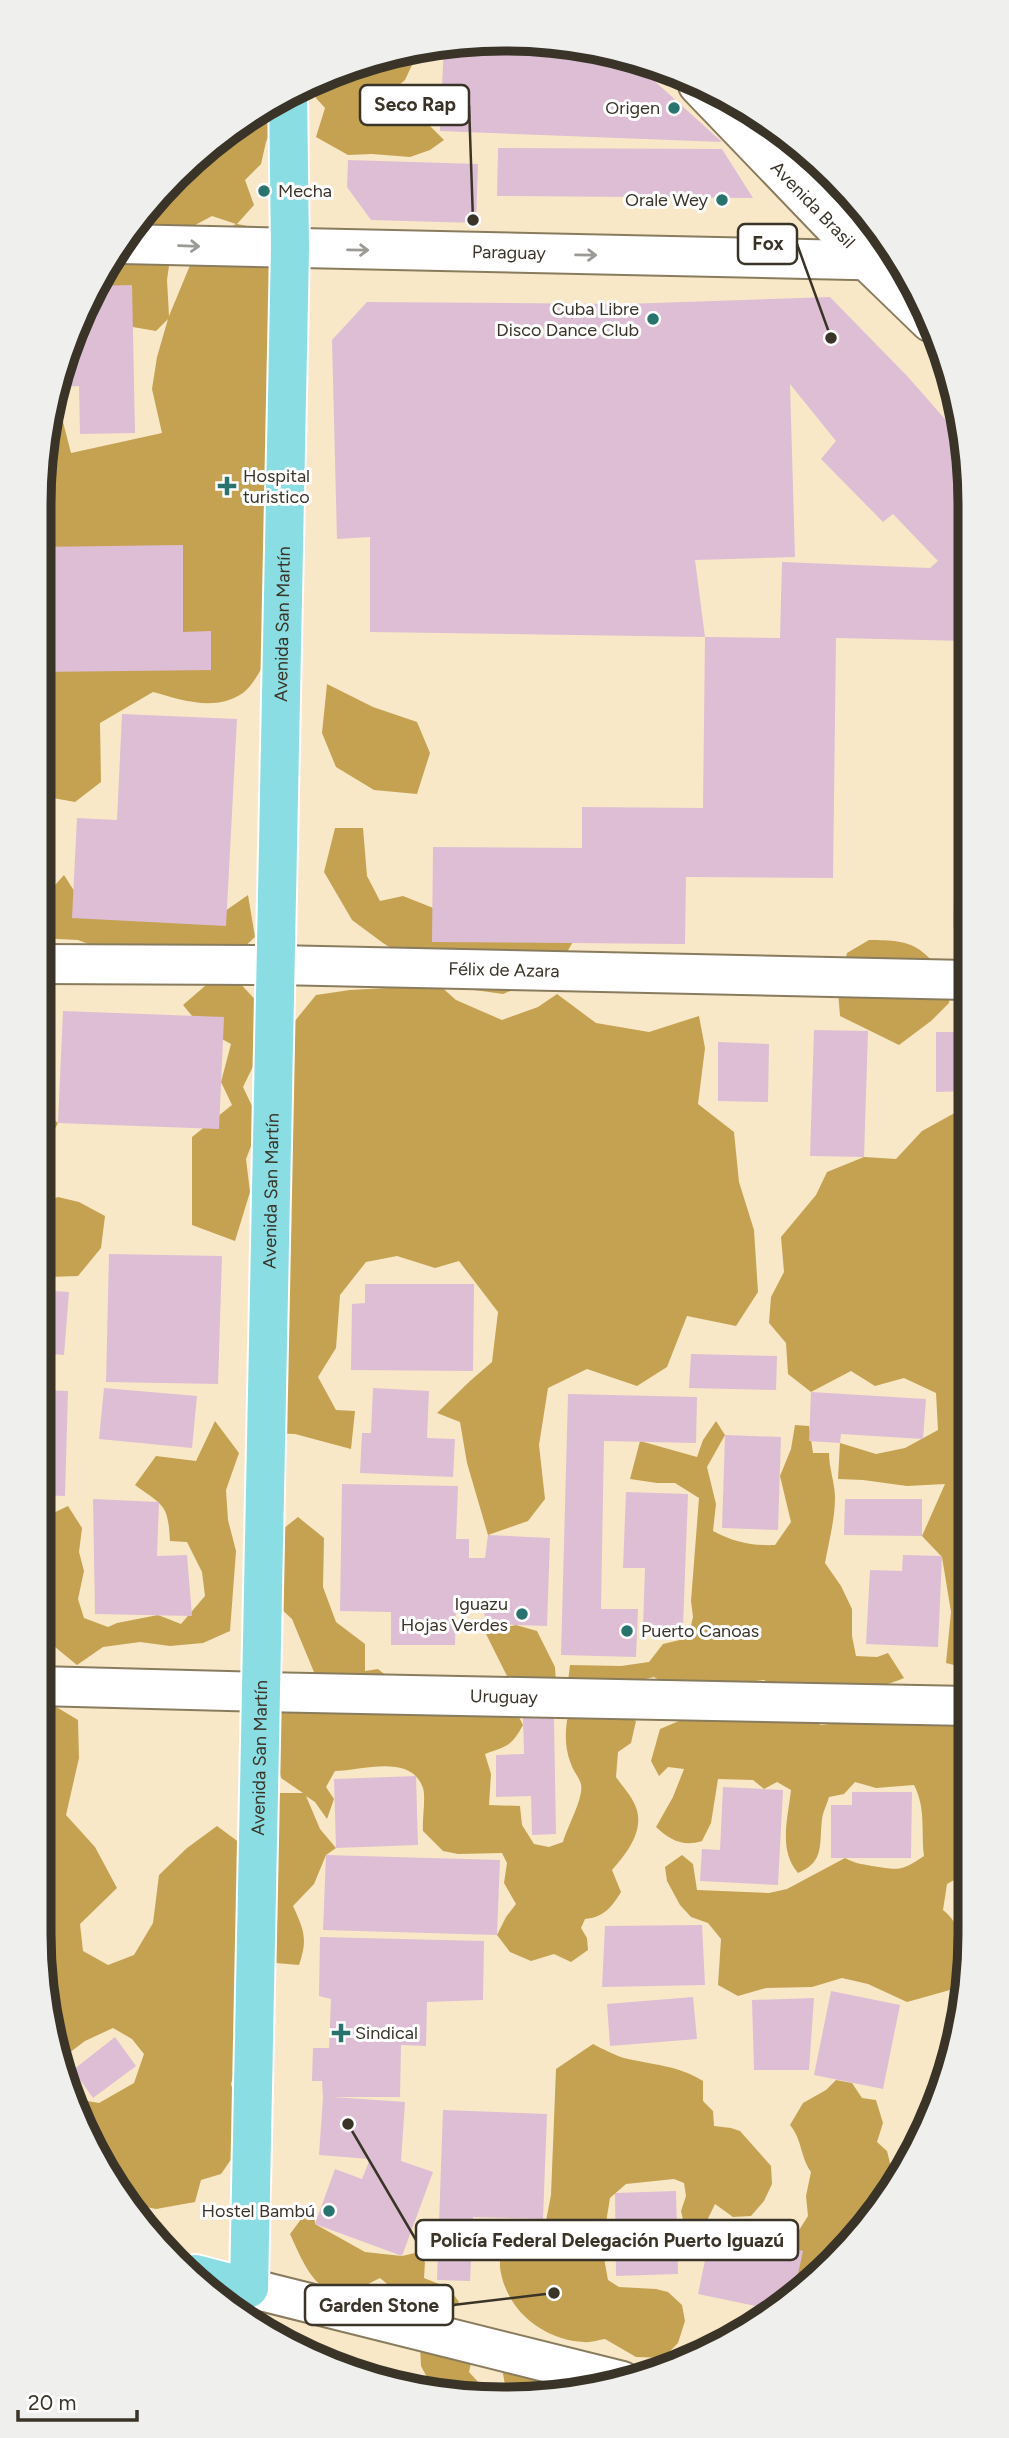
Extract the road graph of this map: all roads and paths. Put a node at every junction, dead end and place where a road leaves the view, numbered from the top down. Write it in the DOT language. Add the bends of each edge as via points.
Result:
graph roads {
  1 [pos="720,106"];
  2 [pos="288,107"];
  3 [pos="133,244"];
  4 [pos="290,249"];
  5 [pos="882,261"];
  6 [pos="901,286"];
  7 [pos="51,964"];
  8 [pos="275,965"];
  9 [pos="958,981"];
  10 [pos="51,1686"];
  11 [pos="261,1692"];
  12 [pos="958,1706"];
  13 [pos="220,2287"];
  14 [pos="244,2299"];
  15 [pos="602,2377"];
  1 -- 5 [label="street, Avenida Brasil"];
  2 -- 4 [label="main road, Avenida San Martín"];
  3 -- 4 [label="street, Paraguay, one-way"];
  4 -- 5 [label="street, Paraguay, one-way"];
  4 -- 8 [label="main road, Avenida San Martín"];
  5 -- 6 [label="street, Avenida Brasil"];
  7 -- 8 [label="street, Félix de Azara"];
  8 -- 9 [label="street, Félix de Azara"];
  8 -- 11 [label="main road, Avenida San Martín"];
  10 -- 11 [label="street, Uruguay"];
  11 -- 12 [label="street, Uruguay"];
  11 -- 14 [label="main road, Avenida San Martín"];
  13 -- 14 [label="main road"];
  14 -- 15 [label="street"];
}
